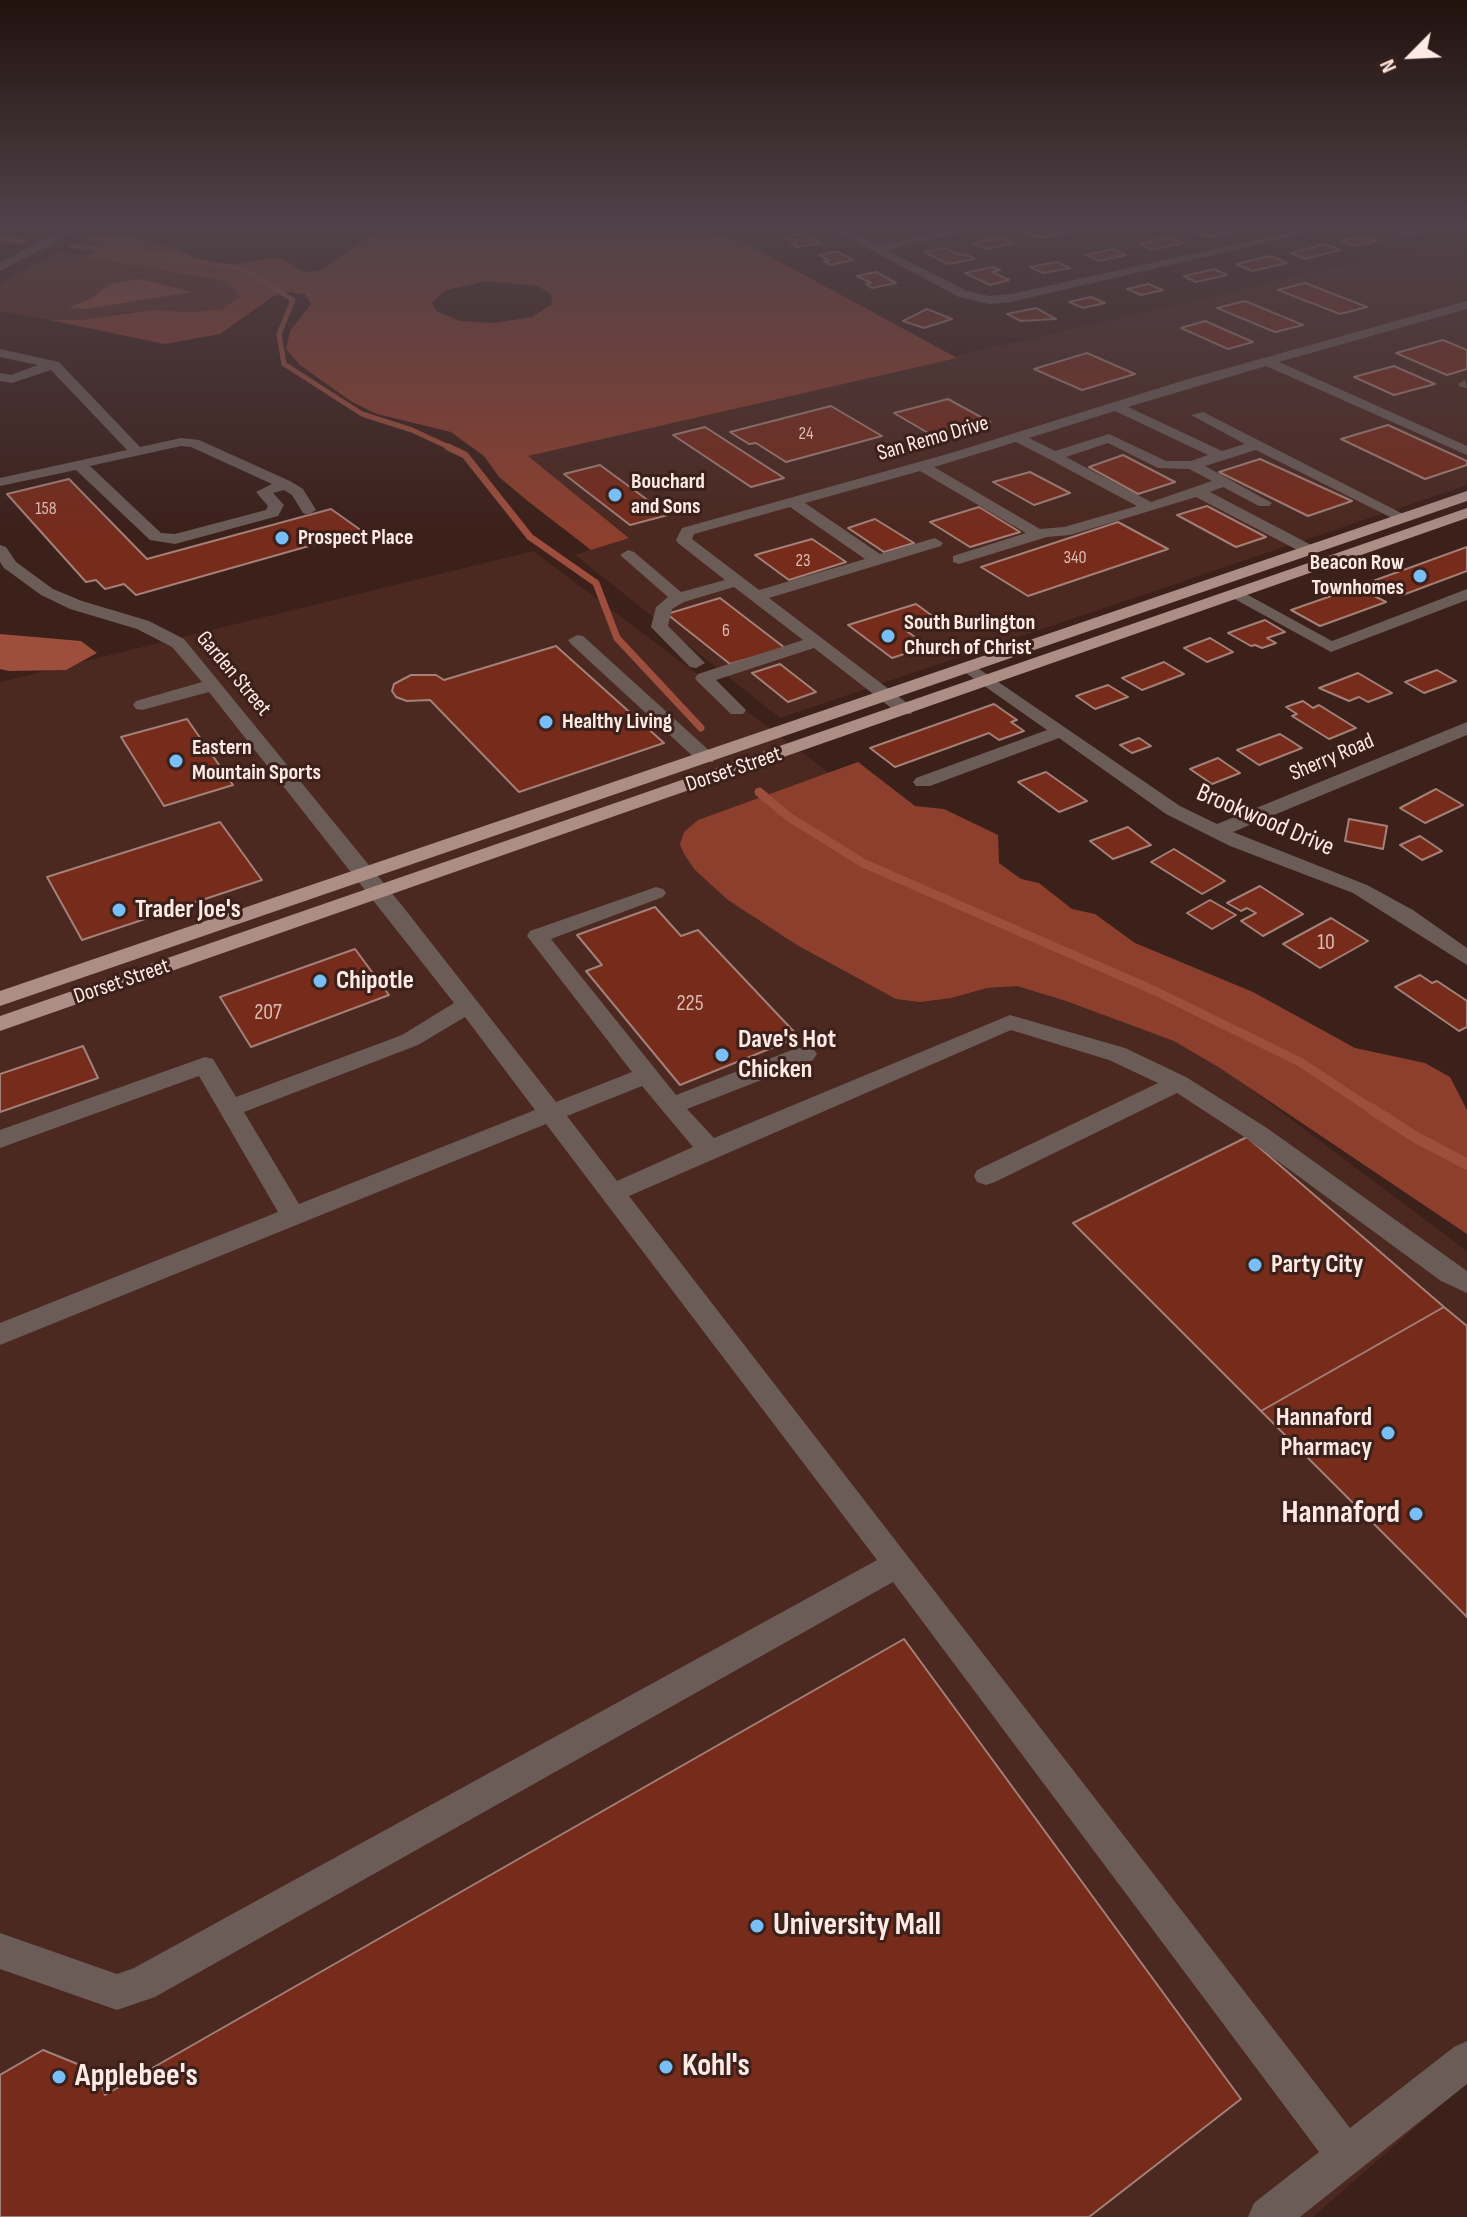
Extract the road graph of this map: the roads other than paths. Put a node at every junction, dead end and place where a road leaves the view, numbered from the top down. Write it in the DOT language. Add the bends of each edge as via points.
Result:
graph roads {
  1 [pos="1379,329"];
  2 [pos="0,353"];
  3 [pos="1266,361"];
  4 [pos="54,365"];
  5 [pos="4,380"];
  6 [pos="1116,406"];
  7 [pos="1198,415"];
  8 [pos="1467,429"];
  9 [pos="1017,437"];
  10 [pos="1439,438"];
  11 [pos="1257,445"];
  12 [pos="135,450"];
  13 [pos="1467,451"];
  14 [pos="1054,456"];
  15 [pos="1221,456"];
  16 [pos="1192,465"];
  17 [pos="81,466"];
  18 [pos="922,466"];
  19 [pos="0,482"];
  20 [pos="1225,482"];
  21 [pos="285,484"];
  22 [pos="1197,491"];
  23 [pos="1467,496"];
  24 [pos="792,501"];
  25 [pos="1264,503"];
  26 [pos="1150,507"];
  27 [pos="308,510"];
  28 [pos="1467,513"];
  29 [pos="1403,518"];
  30 [pos="1038,534"];
  31 [pos="935,543"];
  32 [pos="0,550"];
  33 [pos="1309,550"];
  34 [pos="628,555"];
  35 [pos="959,559"];
  36 [pos="877,560"];
  37 [pos="738,581"];
  38 [pos="1237,594"];
  39 [pos="1467,594"];
  40 [pos="757,596"];
  41 [pos="678,598"];
  42 [pos="577,640"];
  43 [pos="816,642"];
  44 [pos="696,663"];
  45 [pos="969,667"];
  46 [pos="989,681"];
  47 [pos="213,685"];
  48 [pos="886,696"];
  49 [pos="142,705"];
  50 [pos="737,710"];
  51 [pos="905,710"];
  52 [pos="1467,728"];
  53 [pos="1061,731"];
  54 [pos="706,758"];
  55 [pos="923,782"];
  56 [pos="1216,832"];
  57 [pos="374,884"];
  58 [pos="656,893"];
  59 [pos="1467,958"];
  60 [pos="0,999"];
  61 [pos="468,1005"];
  62 [pos="0,1024"];
  63 [pos="805,1054"];
  64 [pos="646,1075"];
  65 [pos="1178,1083"];
  66 [pos="671,1106"];
  67 [pos="230,1108"];
  68 [pos="550,1113"];
  69 [pos="0,1139"];
  70 [pos="709,1149"];
  71 [pos="986,1176"];
  72 [pos="613,1193"];
  73 [pos="293,1216"];
  74 [pos="1467,1283"];
  75 [pos="0,1334"];
  76 [pos="898,1564"];
  77 [pos="0,1951"];
  78 [pos="1467,2060"];
  79 [pos="1346,2155"];
  80 [pos="1268,2217"];
  1 -- 3 [label="street, San Remo Drive"];
  2 -- 4 [label="street"];
  3 -- 6 [label="street, San Remo Drive"];
  3 -- 10 [label="street"];
  4 -- 5 [label="street"];
  4 -- 12 [label="street"];
  6 -- 9 [label="street, San Remo Drive"];
  6 -- 15 [label="street"];
  7 -- 11 [label="street"];
  8 -- 10 [label="street"];
  9 -- 14 [label="street"];
  9 -- 18 [label="street, San Remo Drive"];
  10 -- 13 [label="street"];
  11 -- 15 [label="street"];
  11 -- 29 [label="street"];
  12 -- 17 [label="street"];
  12 -- 21 [label="street" via="194,443"];
  14 -- 16 [label="street" via="1109,438 1163,465"];
  14 -- 26 [label="street"];
  15 -- 16 [label="street"];
  16 -- 20 [label="street"];
  17 -- 19 [label="street"];
  17 -- 21 [label="street" via="156,537 175,539 273,513 276,505 263,492"];
  18 -- 24 [label="street, San Remo Drive"];
  18 -- 30 [label="street"];
  20 -- 22 [label="street"];
  20 -- 25 [label="street"];
  21 -- 27 [label="street" via="298,492"];
  22 -- 26 [label="street"];
  22 -- 33 [label="street"];
  23 -- 29 [label="main road, Dorset Street"];
  24 -- 36 [label="street"];
  24 -- 37 [label="street, San Remo Drive" via="687,531 688,544"];
  26 -- 30 [label="street" via="1065,532"];
  28 -- 38 [label="main road, Dorset Street"];
  29 -- 33 [label="main road, Dorset Street"];
  30 -- 35 [label="street"];
  31 -- 36 [label="street"];
  32 -- 47 [label="street, Garden Street" via="10,565 47,592 143,625 178,643"];
  33 -- 45 [label="main road, Dorset Street"];
  34 -- 41 [label="street"];
  36 -- 40 [label="street"];
  37 -- 40 [label="street, San Remo Drive"];
  37 -- 41 [label="street"];
  38 -- 39 [label="street" via="1331,647"];
  38 -- 46 [label="main road, Dorset Street"];
  40 -- 43 [label="street, San Remo Drive"];
  41 -- 44 [label="street" via="664,607 659,627"];
  42 -- 54 [label="street"];
  43 -- 48 [label="street, San Remo Drive"];
  43 -- 50 [label="street" via="704,678"];
  45 -- 46 [label="street, Brookwood Drive"];
  45 -- 48 [label="main road, Dorset Street"];
  46 -- 51 [label="main road, Dorset Street"];
  46 -- 53 [label="street, Brookwood Drive"];
  47 -- 49 [label="street"];
  47 -- 57 [label="street, Garden Street"];
  48 -- 51 [label="street, San Remo Drive"];
  48 -- 54 [label="main road, Dorset Street"];
  51 -- 57 [label="main road, Dorset Street"];
  52 -- 56 [label="street, Sherry Road"];
  53 -- 55 [label="street"];
  53 -- 56 [label="street, Brookwood Drive" via="1173,810"];
  54 -- 57 [label="main road, Dorset Street"];
  56 -- 59 [label="street, Brookwood Drive" via="1360,889"];
  57 -- 60 [label="main road, Dorset Street"];
  57 -- 61 [label="street, Garden Street"];
  57 -- 62 [label="main road, Dorset Street"];
  58 -- 64 [label="street" via="538,936"];
  61 -- 67 [label="street" via="410,1040"];
  61 -- 68 [label="street, Garden Street"];
  63 -- 66 [label="street"];
  64 -- 66 [label="street"];
  64 -- 68 [label="street"];
  65 -- 70 [label="street" via="1117,1054 1010,1022"];
  65 -- 71 [label="street"];
  65 -- 74 [label="street"];
  66 -- 70 [label="street"];
  67 -- 69 [label="street" via="205,1065"];
  67 -- 73 [label="street"];
  68 -- 72 [label="street, Garden Street"];
  68 -- 73 [label="street"];
  70 -- 72 [label="street"];
  72 -- 76 [label="street, Garden Street"];
  73 -- 75 [label="street"];
  76 -- 77 [label="street" via="142,1984 117,1992"];
  76 -- 79 [label="street, Garden Street"];
  78 -- 79 [label="street"];
  79 -- 80 [label="street"];
}
